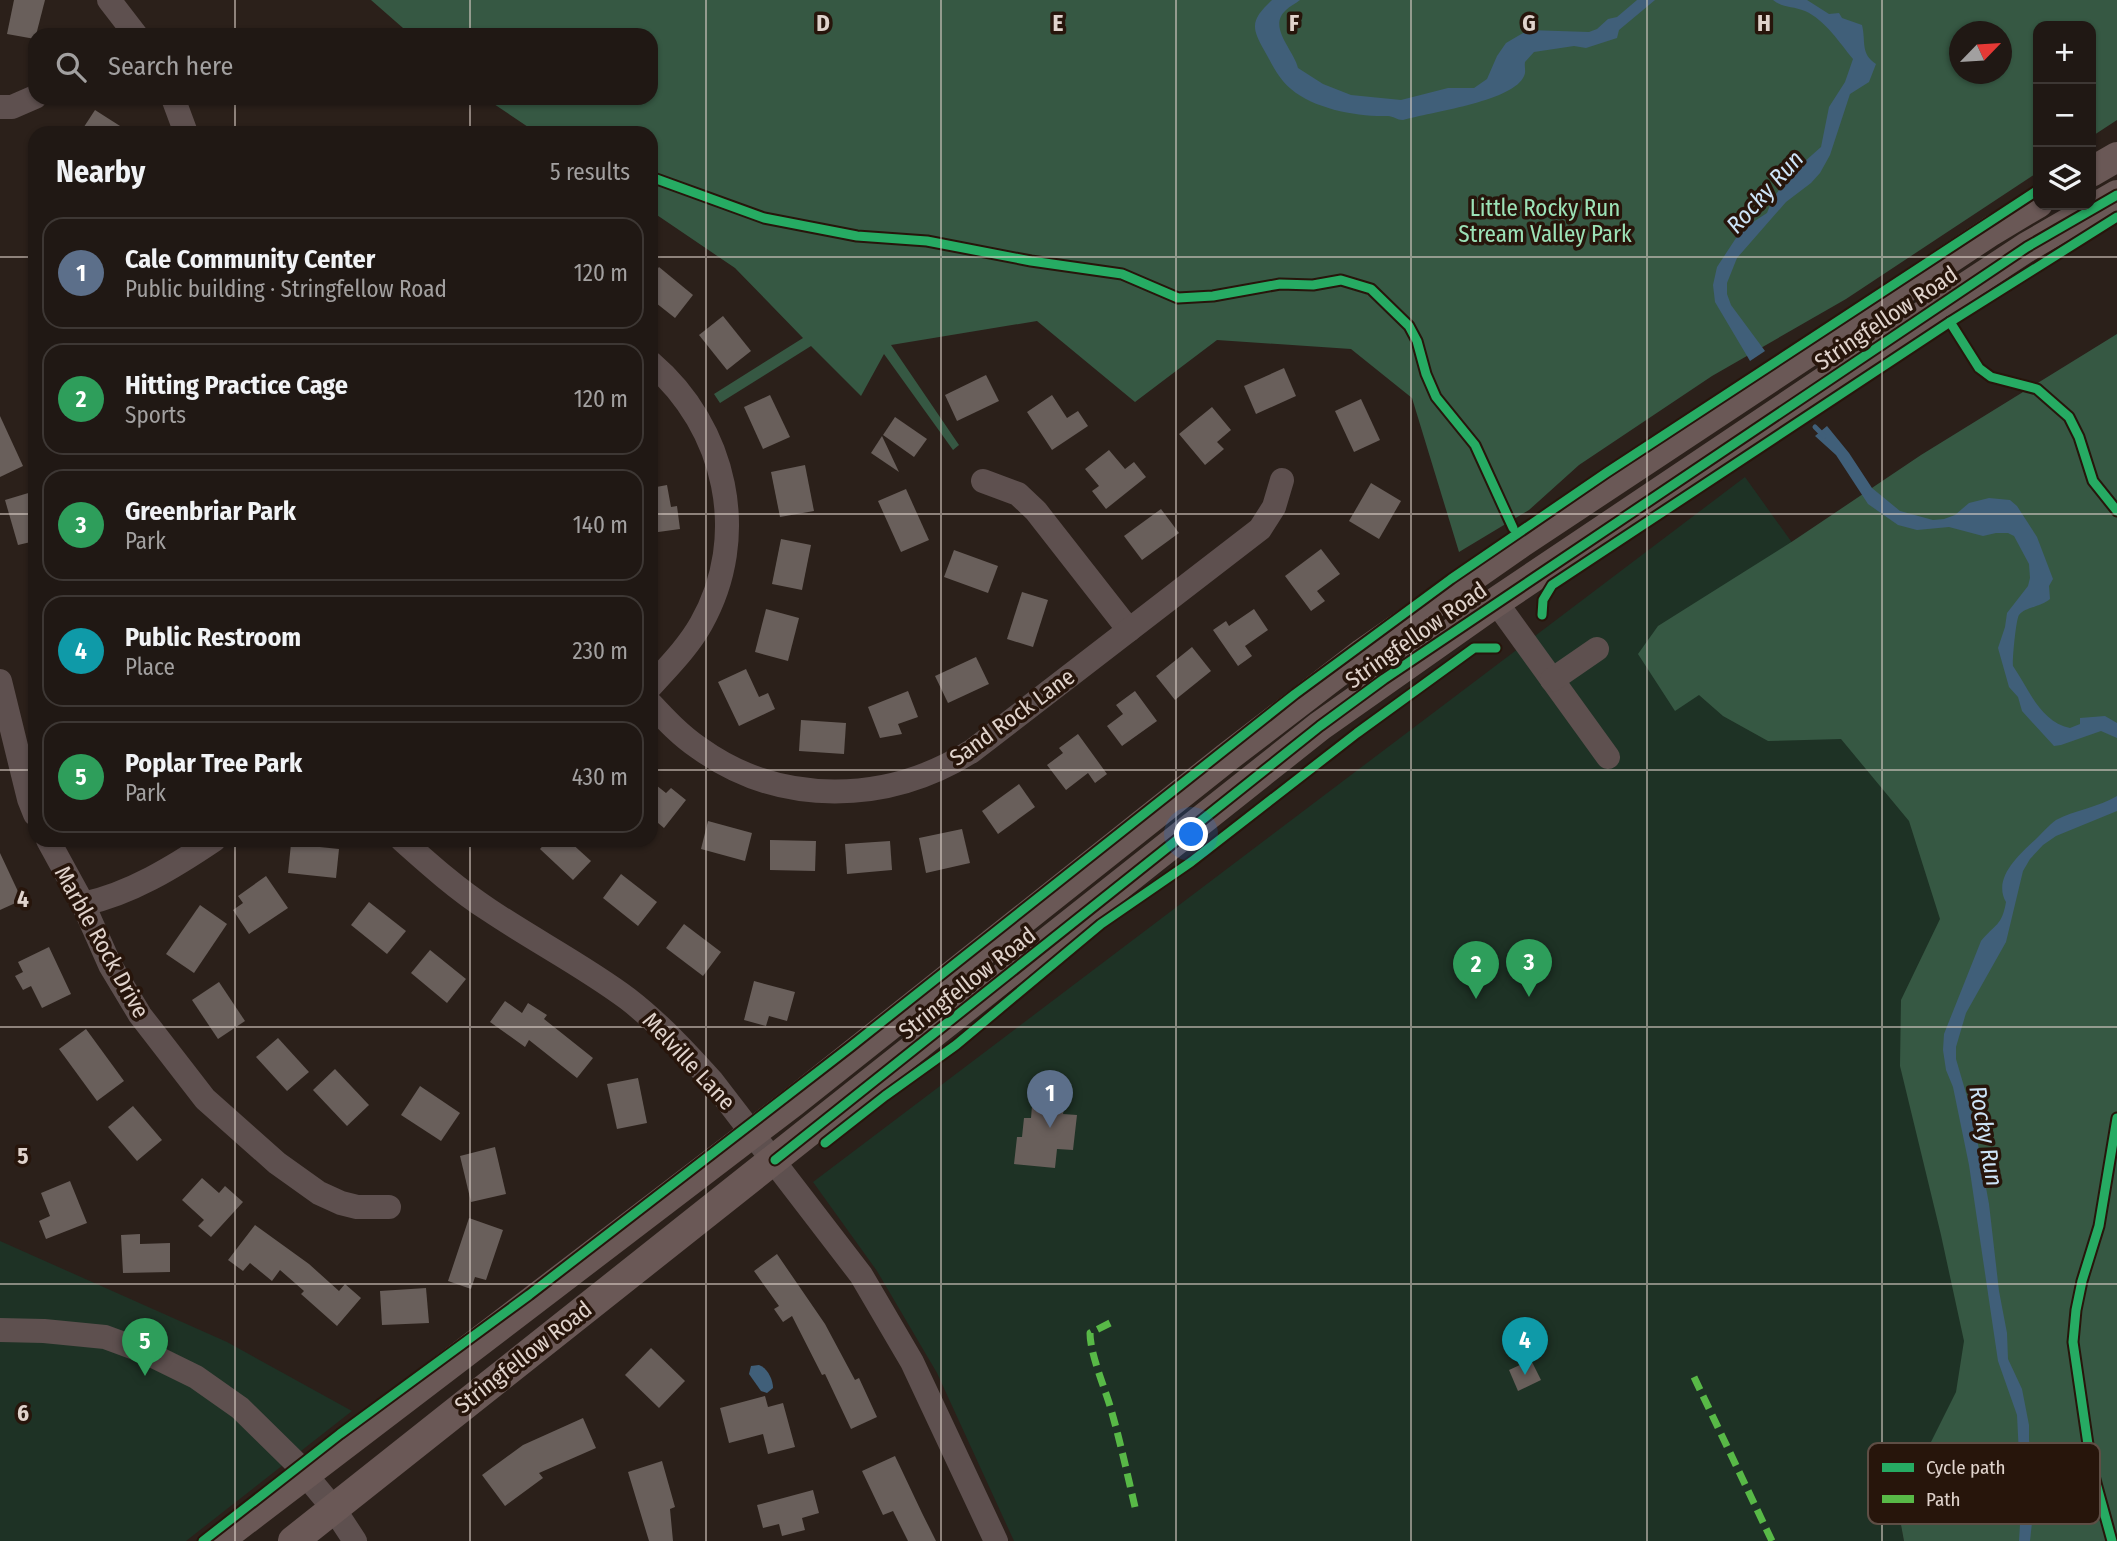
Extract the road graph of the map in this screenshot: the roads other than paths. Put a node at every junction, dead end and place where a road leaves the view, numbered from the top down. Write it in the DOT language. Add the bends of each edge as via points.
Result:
graph roads {
  1 [pos="109,0"];
  2 [pos="126,28"];
  3 [pos="28,100"];
  4 [pos="176,105"];
  5 [pos="0,107"];
  6 [pos="183,126"];
  7 [pos="2117,157"];
  8 [pos="2096,169"];
  9 [pos="2117,195"];
  10 [pos="2033,206"];
  11 [pos="658,370"];
  12 [pos="1282,480"];
  13 [pos="983,481"];
  14 [pos="1496,602"];
  15 [pos="1129,630"];
  16 [pos="1597,649"];
  17 [pos="658,678"];
  18 [pos="1552,680"];
  19 [pos="0,681"];
  20 [pos="658,711"];
  21 [pos="1608,758"];
  22 [pos="28,795"];
  23 [pos="52,847"];
  24 [pos="202,847"];
  25 [pos="410,847"];
  26 [pos="83,904"];
  27 [pos="754,1133"];
  28 [pos="775,1160"];
  29 [pos="389,1207"];
  30 [pos="0,1330"];
  31 [pos="306,1473"];
  32 [pos="334,1509"];
  33 [pos="218,1541"];
  34 [pos="293,1541"];
  35 [pos="355,1541"];
  36 [pos="996,1541"];
  1 -- 2 [label="street"];
  3 -- 5 [label="street"];
  4 -- 6 [label="street"];
  7 -- 8 [label="main road"];
  9 -- 14 [label="main road, Stringfellow Road" via="2015,255"];
  10 -- 27 [label="main road, Stringfellow Road" via="1710,417 1363,653"];
  11 -- 17 [label="street" via="683,394 717,456 727,511 727,543 709,609 691,640"];
  12 -- 15 [label="street, Sand Rock Lane" via="1274,507 1260,528"];
  13 -- 15 [label="street" via="1018,494 1036,511"];
  14 -- 18 [label="street"];
  14 -- 28 [label="main road, Stringfellow Road" via="1320,726"];
  15 -- 20 [label="street, Sand Rock Lane" via="961,758 911,780 875,789 818,792 752,777 698,748"];
  16 -- 18 [label="street"];
  18 -- 21 [label="street"];
  19 -- 22 [label="street"];
  23 -- 26 [label="street, Marble Rock Drive"];
  24 -- 26 [label="street" via="107,899"];
  25 -- 27 [label="street, Melville Lane" via="488,910 629,1000 686,1052"];
  26 -- 29 [label="street, Marble Rock Drive" via="104,955 140,1015 221,1115 319,1194 356,1207"];
  27 -- 28 [label="street, Melville Lane"];
  27 -- 31 [label="main road, Stringfellow Road"];
  28 -- 32 [label="main road, Stringfellow Road"];
  28 -- 36 [label="street, Melville Lane" via="861,1275 887,1318"];
  30 -- 31 [label="street" via="105,1337 143,1350 220,1392"];
  31 -- 32 [label="street"];
  31 -- 33 [label="main road, Stringfellow Road"];
  32 -- 34 [label="main road, Stringfellow Road"];
  32 -- 35 [label="street"];
}
